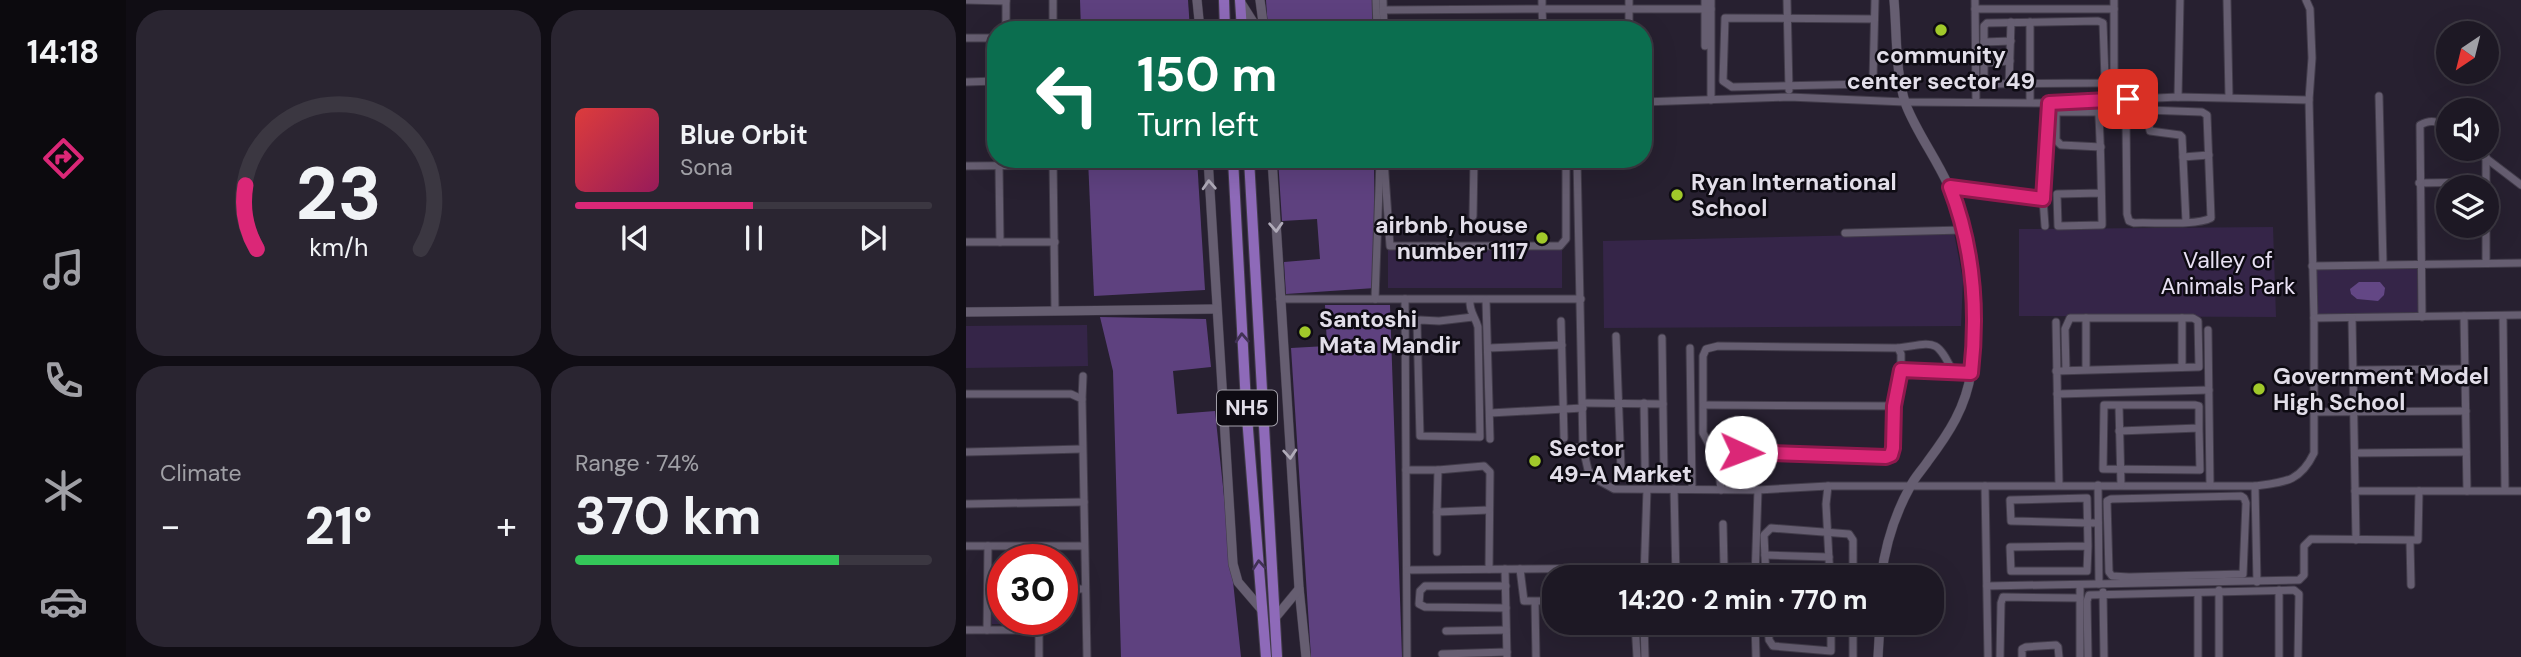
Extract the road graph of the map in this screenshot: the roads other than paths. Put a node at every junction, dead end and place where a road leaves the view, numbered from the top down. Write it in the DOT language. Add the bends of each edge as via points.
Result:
graph roads {
  1 [pos="966,0"];
  2 [pos="1006,0"];
  3 [pos="1053,0"];
  4 [pos="1197,0"];
  5 [pos="1224,0"];
  6 [pos="1260,0"];
  7 [pos="1376,0"];
  8 [pos="1383,0"];
  9 [pos="1456,0"];
  10 [pos="1787,0"];
  11 [pos="1875,0"];
  12 [pos="1895,0"];
  13 [pos="1975,0"];
  14 [pos="2180,0"];
  15 [pos="2227,0"];
  16 [pos="2306,0"];
  17 [pos="1240,1"];
  18 [pos="1542,4"];
  19 [pos="1629,4"];
  20 [pos="1708,4"];
  21 [pos="2114,4"];
  22 [pos="1457,9"];
  23 [pos="1975,9"];
  24 [pos="1383,10"];
  25 [pos="1788,19"];
  26 [pos="1874,19"];
  27 [pos="1006,21"];
  28 [pos="1053,21"];
  29 [pos="1199,21"];
  30 [pos="1223,21"];
  31 [pos="1241,21"];
  32 [pos="1252,21"];
  33 [pos="1263,21"];
  34 [pos="1377,21"];
  35 [pos="1384,21"];
  36 [pos="2011,22"];
  37 [pos="2030,22"];
  38 [pos="966,38"];
  39 [pos="987,38"];
  40 [pos="2011,41"];
  41 [pos="1984,42"];
  42 [pos="1705,46"];
  43 [pos="2010,61"];
  44 [pos="1984,63"];
  45 [pos="987,81"];
  46 [pos="966,82"];
  47 [pos="2009,84"];
  48 [pos="2030,84"];
  49 [pos="1789,86"];
  50 [pos="2379,96"];
  51 [pos="1790,97"];
  52 [pos="2178,97"];
  53 [pos="2229,97"];
  54 [pos="2114,99"];
  55 [pos="2143,99"];
  56 [pos="1711,100"];
  57 [pos="2309,100"];
  58 [pos="2098,101"];
  59 [pos="1652,102"];
  60 [pos="1976,102"];
  61 [pos="2030,102"];
  62 [pos="1905,103"];
  63 [pos="2049,103"];
  64 [pos="2146,110"];
  65 [pos="2099,112"];
  66 [pos="2436,121"];
  67 [pos="2101,147"];
  68 [pos="2210,155"];
  69 [pos="2183,156"];
  70 [pos="2490,161"];
  71 [pos="966,166"];
  72 [pos="987,166"];
  73 [pos="999,168"];
  74 [pos="1054,168"];
  75 [pos="1208,168"];
  76 [pos="1233,168"];
  77 [pos="1250,168"];
  78 [pos="1273,168"];
  79 [pos="1383,168"];
  80 [pos="1383,168"];
  81 [pos="1474,168"];
  82 [pos="1566,168"];
  83 [pos="1577,168"];
  84 [pos="2419,183"];
  85 [pos="2436,184"];
  86 [pos="2521,185"];
  87 [pos="1950,187"];
  88 [pos="2101,194"];
  89 [pos="2043,199"];
  90 [pos="1473,216"];
  91 [pos="2186,222"];
  92 [pos="2045,226"];
  93 [pos="1963,230"];
  94 [pos="1845,233"];
  95 [pos="2486,238"];
  96 [pos="966,242"];
  97 [pos="1000,242"];
  98 [pos="1055,242"];
  99 [pos="2421,263"];
  100 [pos="2486,263"];
  101 [pos="2521,263"];
  102 [pos="2384,264"];
  103 [pos="2312,266"];
  104 [pos="1280,299"];
  105 [pos="1375,299"];
  106 [pos="1405,299"];
  107 [pos="1581,299"];
  108 [pos="1470,300"];
  109 [pos="1486,300"];
  110 [pos="1216,309"];
  111 [pos="1055,311"];
  112 [pos="966,312"];
  113 [pos="2521,315"];
  114 [pos="2464,316"];
  115 [pos="2503,316"];
  116 [pos="1473,317"];
  117 [pos="2422,317"];
  118 [pos="2086,318"];
  119 [pos="2182,318"];
  120 [pos="2314,318"];
  121 [pos="2352,318"];
  122 [pos="1561,321"];
  123 [pos="2056,322"];
  124 [pos="2208,330"];
  125 [pos="1616,336"];
  126 [pos="1662,338"];
  127 [pos="1562,345"];
  128 [pos="1488,348"];
  129 [pos="1690,348"];
  130 [pos="1898,348"];
  131 [pos="2182,368"];
  132 [pos="2086,369"];
  133 [pos="2465,369"];
  134 [pos="1901,370"];
  135 [pos="2066,370"];
  136 [pos="2353,370"];
  137 [pos="2056,371"];
  138 [pos="1953,372"];
  139 [pos="1971,373"];
  140 [pos="1083,376"];
  141 [pos="2209,390"];
  142 [pos="966,394"];
  143 [pos="2057,394"];
  144 [pos="1082,399"];
  145 [pos="1619,403"];
  146 [pos="1644,403"];
  147 [pos="1663,404"];
  148 [pos="1583,405"];
  149 [pos="1704,405"];
  150 [pos="1894,406"];
  151 [pos="2119,406"];
  152 [pos="1564,409"];
  153 [pos="2466,411"];
  154 [pos="1490,412"];
  155 [pos="2314,412"];
  156 [pos="2354,412"];
  157 [pos="2199,428"];
  158 [pos="2119,430"];
  159 [pos="1564,438"];
  160 [pos="1490,439"];
  161 [pos="1553,446"];
  162 [pos="1583,448"];
  163 [pos="1082,449"];
  164 [pos="1717,451"];
  165 [pos="966,452"];
  166 [pos="2466,452"];
  167 [pos="2355,453"];
  168 [pos="1645,466"];
  169 [pos="1621,468"];
  170 [pos="1406,470"];
  171 [pos="1438,470"];
  172 [pos="2120,470"];
  173 [pos="1664,476"];
  174 [pos="2059,485"];
  175 [pos="2098,485"];
  176 [pos="2121,485"];
  177 [pos="2134,485"];
  178 [pos="2210,485"];
  179 [pos="2255,485"];
  180 [pos="1828,486"];
  181 [pos="1910,486"];
  182 [pos="1985,486"];
  183 [pos="1647,489"];
  184 [pos="1674,489"];
  185 [pos="1692,489"];
  186 [pos="1758,489"];
  187 [pos="1721,490"];
  188 [pos="2505,490"];
  189 [pos="2355,491"];
  190 [pos="2419,491"];
  191 [pos="2467,491"];
  192 [pos="2521,491"];
  193 [pos="2136,499"];
  194 [pos="1084,502"];
  195 [pos="966,504"];
  196 [pos="1489,510"];
  197 [pos="1437,512"];
  198 [pos="2088,523"];
  199 [pos="2098,523"];
  200 [pos="1723,524"];
  201 [pos="1828,531"];
  202 [pos="2356,540"];
  203 [pos="2410,541"];
  204 [pos="966,546"];
  205 [pos="987,546"];
  206 [pos="1078,546"];
  207 [pos="1084,546"];
  208 [pos="2088,546"];
  209 [pos="1437,552"];
  210 [pos="1765,555"];
  211 [pos="1829,557"];
  212 [pos="1644,565"];
  213 [pos="1676,565"];
  214 [pos="1724,565"];
  215 [pos="1755,565"];
  216 [pos="1765,565"];
  217 [pos="1829,565"];
  218 [pos="1853,565"];
  219 [pos="1883,565"];
  220 [pos="1489,569"];
  221 [pos="1505,569"];
  222 [pos="1520,569"];
  223 [pos="1542,569"];
  224 [pos="1407,570"];
  225 [pos="2220,582"];
  226 [pos="2257,582"];
  227 [pos="2101,584"];
  228 [pos="2080,585"];
  229 [pos="1506,586"];
  230 [pos="1987,586"];
  231 [pos="2411,586"];
  232 [pos="1078,589"];
  233 [pos="1085,589"];
  234 [pos="1299,589"];
  235 [pos="2279,590"];
  236 [pos="2220,592"];
  237 [pos="2198,593"];
  238 [pos="2103,595"];
  239 [pos="2080,598"];
  240 [pos="1535,602"];
  241 [pos="1542,602"];
  242 [pos="1506,608"];
  243 [pos="1262,610"];
  244 [pos="1275,618"];
  245 [pos="966,630"];
  246 [pos="987,630"];
  247 [pos="1506,630"];
  248 [pos="1446,631"];
  249 [pos="1039,635"];
  250 [pos="1636,635"];
  251 [pos="1644,635"];
  252 [pos="1755,635"];
  253 [pos="1769,635"];
  254 [pos="1831,635"];
  255 [pos="1853,635"];
  256 [pos="1879,635"];
  257 [pos="1442,654"];
  258 [pos="1507,654"];
  259 [pos="1831,654"];
  260 [pos="1279,655"];
  261 [pos="1040,657"];
  262 [pos="1087,657"];
  263 [pos="1266,657"];
  264 [pos="1306,657"];
  265 [pos="1407,657"];
  266 [pos="1536,657"];
  267 [pos="1637,657"];
  268 [pos="1645,657"];
  269 [pos="1756,657"];
  270 [pos="1853,657"];
  271 [pos="1878,657"];
  272 [pos="1988,657"];
  273 [pos="2000,657"];
  274 [pos="2022,657"];
  275 [pos="2059,657"];
  276 [pos="2080,657"];
  277 [pos="2088,657"];
  278 [pos="2104,657"];
  279 [pos="2197,657"];
  280 [pos="2219,657"];
  281 [pos="2279,657"];
  282 [pos="2298,657"];
  1 -- 2 [label="street"];
  2 -- 27 [label="street"];
  3 -- 28 [label="street"];
  4 -- 29 [label="street"];
  5 -- 30 [label="highway"];
  6 -- 33 [label="street"];
  7 -- 34 [label="street"];
  8 -- 24 [label="street"];
  9 -- 22 [label="street"];
  10 -- 25 [label="street"];
  11 -- 26 [label="street"];
  12 -- 62 [label="street"];
  13 -- 23 [label="street"];
  14 -- 52 [label="street"];
  15 -- 53 [label="street"];
  16 -- 57 [label="street" via="2311,20"];
  17 -- 31 [label="highway"];
  17 -- 32 [label="street"];
  18 -- 19 [label="street"];
  18 -- 22 [label="street"];
  19 -- 20 [label="street"];
  20 -- 42 [label="street"];
  20 -- 56 [label="street"];
  21 -- 23 [label="street"];
  21 -- 54 [label="street"];
  22 -- 24 [label="street"];
  23 -- 60 [label="street"];
  24 -- 35 [label="street"];
  25 -- 26 [label="street"];
  25 -- 49 [label="street"];
  25 -- 49 [label="street" via="1725,18 1722,75 1725,85 1732,87"];
  26 -- 49 [label="street" via="1871,82"];
  36 -- 37 [label="street"];
  36 -- 40 [label="street"];
  36 -- 41 [label="street" via="1987,23"];
  37 -- 48 [label="street"];
  37 -- 48 [label="street" via="2103,23 2105,79 2102,83"];
  38 -- 39 [label="street"];
  40 -- 41 [label="street"];
  40 -- 43 [label="street"];
  41 -- 44 [label="street"];
  43 -- 44 [label="street"];
  43 -- 47 [label="street"];
  44 -- 47 [label="street" via="1984,82"];
  45 -- 46 [label="street"];
  47 -- 48 [label="street"];
  48 -- 61 [label="street"];
  49 -- 51 [label="street"];
  50 -- 102 [label="street"];
  51 -- 56 [label="street"];
  51 -- 62 [label="street"];
  52 -- 53 [label="street"];
  52 -- 55 [label="street"];
  53 -- 57 [label="street"];
  54 -- 55 [label="street"];
  54 -- 58 [label="street"];
  55 -- 64 [label="street"];
  56 -- 59 [label="street"];
  57 -- 103 [label="street"];
  58 -- 63 [label="street"];
  58 -- 65 [label="street"];
  60 -- 61 [label="street"];
  60 -- 62 [label="street"];
  61 -- 63 [label="street"];
  62 -- 87 [label="street"];
  63 -- 89 [label="street"];
  64 -- 68 [label="street" via="2206,113"];
  64 -- 69 [label="street" via="2150,131 2182,137"];
  64 -- 91 [label="street" via="2130,111 2126,118 2127,218 2134,223"];
  65 -- 67 [label="street"];
  65 -- 67 [label="street" via="2056,112 2056,140 2061,145"];
  66 -- 84 [label="street" via="2420,125"];
  67 -- 88 [label="street"];
  68 -- 69 [label="street"];
  68 -- 91 [label="street" via="2211,218"];
  69 -- 91 [label="street"];
  70 -- 86 [label="street"];
  71 -- 72 [label="street"];
  73 -- 97 [label="street"];
  74 -- 98 [label="street"];
  110 -- 75 [label="street, one-way"];
  243 -- 76 [label="highway, NH5, one-way"];
  77 -- 244 [label="highway, NH5"];
  78 -- 104 [label="street, one-way"];
  79 -- 82 [label="street" via="1388,243 1393,247 1564,245"];
  80 -- 105 [label="street"];
  81 -- 90 [label="street"];
  83 -- 107 [label="street"];
  84 -- 85 [label="street"];
  84 -- 99 [label="street"];
  87 -- 89 [label="street"];
  87 -- 93 [label="street"];
  88 -- 88 [label="street" via="2102,225 2057,226 2058,193"];
  89 -- 92 [label="street"];
  93 -- 94 [label="street"];
  93 -- 139 [label="street" via="1975,304"];
  95 -- 100 [label="street"];
  96 -- 97 [label="street"];
  97 -- 98 [label="street"];
  98 -- 111 [label="street"];
  99 -- 100 [label="street"];
  99 -- 102 [label="street"];
  99 -- 117 [label="street"];
  100 -- 101 [label="street"];
  102 -- 103 [label="street"];
  103 -- 120 [label="street"];
  104 -- 105 [label="street"];
  104 -- 234 [label="street, one-way"];
  105 -- 106 [label="street"];
  106 -- 108 [label="street"];
  106 -- 170 [label="street"];
  107 -- 109 [label="street"];
  107 -- 148 [label="street"];
  108 -- 109 [label="street"];
  108 -- 116 [label="street"];
  109 -- 128 [label="street"];
  110 -- 111 [label="street"];
  110 -- 243 [label="street" via="1233,564 1238,582"];
  111 -- 112 [label="street"];
  113 -- 115 [label="street"];
  114 -- 115 [label="street"];
  114 -- 117 [label="street"];
  114 -- 133 [label="street"];
  115 -- 188 [label="street"];
  116 -- 116 [label="street" via="1478,327 1480,437 1420,436 1417,323"];
  117 -- 121 [label="street"];
  118 -- 119 [label="street"];
  118 -- 132 [label="street"];
  118 -- 135 [label="street" via="2070,318 2066,324"];
  119 -- 131 [label="street"];
  119 -- 131 [label="street" via="2198,321 2199,367"];
  120 -- 121 [label="street"];
  120 -- 155 [label="street"];
  121 -- 136 [label="street"];
  122 -- 127 [label="street"];
  123 -- 137 [label="street"];
  124 -- 141 [label="street"];
  125 -- 145 [label="street"];
  126 -- 147 [label="street"];
  127 -- 128 [label="street"];
  127 -- 152 [label="street"];
  128 -- 154 [label="street"];
  129 -- 185 [label="street"];
  130 -- 134 [label="street"];
  130 -- 138 [label="street" via="1937,346"];
  130 -- 149 [label="street" via="1712,347 1703,355"];
  131 -- 132 [label="street"];
  132 -- 135 [label="street"];
  133 -- 136 [label="street"];
  133 -- 153 [label="street"];
  134 -- 138 [label="street"];
  134 -- 150 [label="street"];
  135 -- 137 [label="street"];
  136 -- 156 [label="street"];
  137 -- 143 [label="street"];
  138 -- 139 [label="street"];
  139 -- 181 [label="street" via="1958,416"];
  140 -- 144 [label="street"];
  141 -- 143 [label="street"];
  141 -- 178 [label="street"];
  142 -- 144 [label="street" via="1071,394"];
  143 -- 174 [label="street"];
  144 -- 163 [label="street"];
  145 -- 146 [label="street"];
  145 -- 148 [label="street"];
  145 -- 169 [label="street"];
  146 -- 147 [label="street"];
  146 -- 168 [label="street"];
  147 -- 173 [label="street"];
  148 -- 152 [label="street"];
  148 -- 162 [label="street"];
  149 -- 150 [label="street"];
  149 -- 164 [label="street" via="1703,433"];
  150 -- 164 [label="street" via="1893,448 1886,457"];
  151 -- 157 [label="street" via="2195,404 2200,412"];
  151 -- 158 [label="street"];
  151 -- 172 [label="street" via="2104,405 2103,469"];
  152 -- 154 [label="street"];
  152 -- 159 [label="street"];
  153 -- 156 [label="street"];
  153 -- 166 [label="street"];
  154 -- 160 [label="street"];
  155 -- 156 [label="street"];
  155 -- 179 [label="street" via="2314,453 2307,468 2289,480"];
  156 -- 167 [label="street"];
  157 -- 158 [label="street"];
  157 -- 172 [label="street" via="2200,470"];
  158 -- 172 [label="street"];
  161 -- 162 [label="street"];
  162 -- 183 [label="street" via="1588,470 1604,485"];
  163 -- 165 [label="street"];
  163 -- 194 [label="street"];
  164 -- 187 [label="street"];
  166 -- 167 [label="street"];
  166 -- 191 [label="street"];
  167 -- 189 [label="street"];
  170 -- 171 [label="street"];
  170 -- 224 [label="street"];
  171 -- 196 [label="street" via="1488,468"];
  171 -- 197 [label="street"];
  172 -- 176 [label="street"];
  174 -- 175 [label="street"];
  174 -- 182 [label="street"];
  175 -- 176 [label="street"];
  175 -- 199 [label="street"];
  176 -- 177 [label="street"];
  177 -- 178 [label="street"];
  177 -- 193 [label="street"];
  178 -- 179 [label="street"];
  179 -- 226 [label="street"];
  180 -- 181 [label="street"];
  180 -- 186 [label="street"];
  180 -- 201 [label="street"];
  181 -- 182 [label="street"];
  181 -- 219 [label="street"];
  182 -- 230 [label="street"];
  183 -- 184 [label="street"];
  183 -- 212 [label="street"];
  184 -- 185 [label="street"];
  184 -- 213 [label="street"];
  185 -- 187 [label="street"];
  186 -- 187 [label="street"];
  186 -- 215 [label="street"];
  188 -- 191 [label="street"];
  188 -- 192 [label="street"];
  189 -- 190 [label="street"];
  189 -- 202 [label="street"];
  190 -- 191 [label="street"];
  190 -- 203 [label="street" via="2419,538"];
  193 -- 193 [label="street" via="2244,498 2244,574 2112,576 2106,505 2111,499"];
  194 -- 195 [label="street"];
  194 -- 207 [label="street"];
  196 -- 197 [label="street"];
  196 -- 220 [label="street"];
  197 -- 209 [label="street"];
  198 -- 198 [label="street" via="2011,521 2010,500 2087,498"];
  198 -- 199 [label="street"];
  198 -- 208 [label="street"];
  199 -- 227 [label="street"];
  200 -- 214 [label="street"];
  201 -- 210 [label="street" via="1771,528 1764,535"];
  201 -- 211 [label="street"];
  201 -- 218 [label="street" via="1852,536"];
  202 -- 203 [label="street"];
  202 -- 226 [label="street" via="2311,539 2304,545 2300,580"];
  203 -- 231 [label="street"];
  204 -- 205 [label="street"];
  206 -- 207 [label="street"];
  207 -- 233 [label="street"];
  208 -- 208 [label="street" via="2010,547 2011,571 2087,571"];
  210 -- 211 [label="street"];
  210 -- 216 [label="street"];
  211 -- 217 [label="street"];
  220 -- 221 [label="street"];
  220 -- 224 [label="street"];
  221 -- 222 [label="street"];
  221 -- 229 [label="street"];
  222 -- 223 [label="street"];
  222 -- 240 [label="street" via="1523,599"];
  224 -- 265 [label="street"];
  225 -- 226 [label="street"];
  225 -- 227 [label="street"];
  225 -- 236 [label="street"];
  227 -- 228 [label="street"];
  227 -- 238 [label="street"];
  228 -- 230 [label="street"];
  228 -- 239 [label="street"];
  229 -- 242 [label="street"];
  229 -- 242 [label="street" via="1425,586 1419,604"];
  230 -- 272 [label="street"];
  232 -- 233 [label="street"];
  233 -- 262 [label="street"];
  234 -- 244 [label="street"];
  234 -- 264 [label="street"];
  235 -- 236 [label="street"];
  235 -- 281 [label="street"];
  235 -- 282 [label="street" via="2299,594"];
  236 -- 237 [label="street"];
  236 -- 280 [label="street"];
  237 -- 238 [label="street"];
  237 -- 279 [label="street"];
  238 -- 277 [label="street" via="2087,597"];
  238 -- 278 [label="street"];
  239 -- 273 [label="street" via="2003,597"];
  239 -- 276 [label="street"];
  240 -- 241 [label="street"];
  240 -- 266 [label="street"];
  242 -- 247 [label="street"];
  243 -- 263 [label="highway, NH5"];
  244 -- 260 [label="highway, NH5"];
  245 -- 246 [label="street"];
  247 -- 248 [label="street"];
  247 -- 258 [label="street"];
  249 -- 261 [label="street"];
  250 -- 267 [label="street"];
  251 -- 268 [label="street"];
  252 -- 269 [label="street"];
  253 -- 259 [label="street" via="1773,646"];
  254 -- 259 [label="street"];
  255 -- 270 [label="street"];
  256 -- 271 [label="street"];
  257 -- 258 [label="street"];
  274 -- 275 [label="street" via="2026,647 2056,645"];
}
